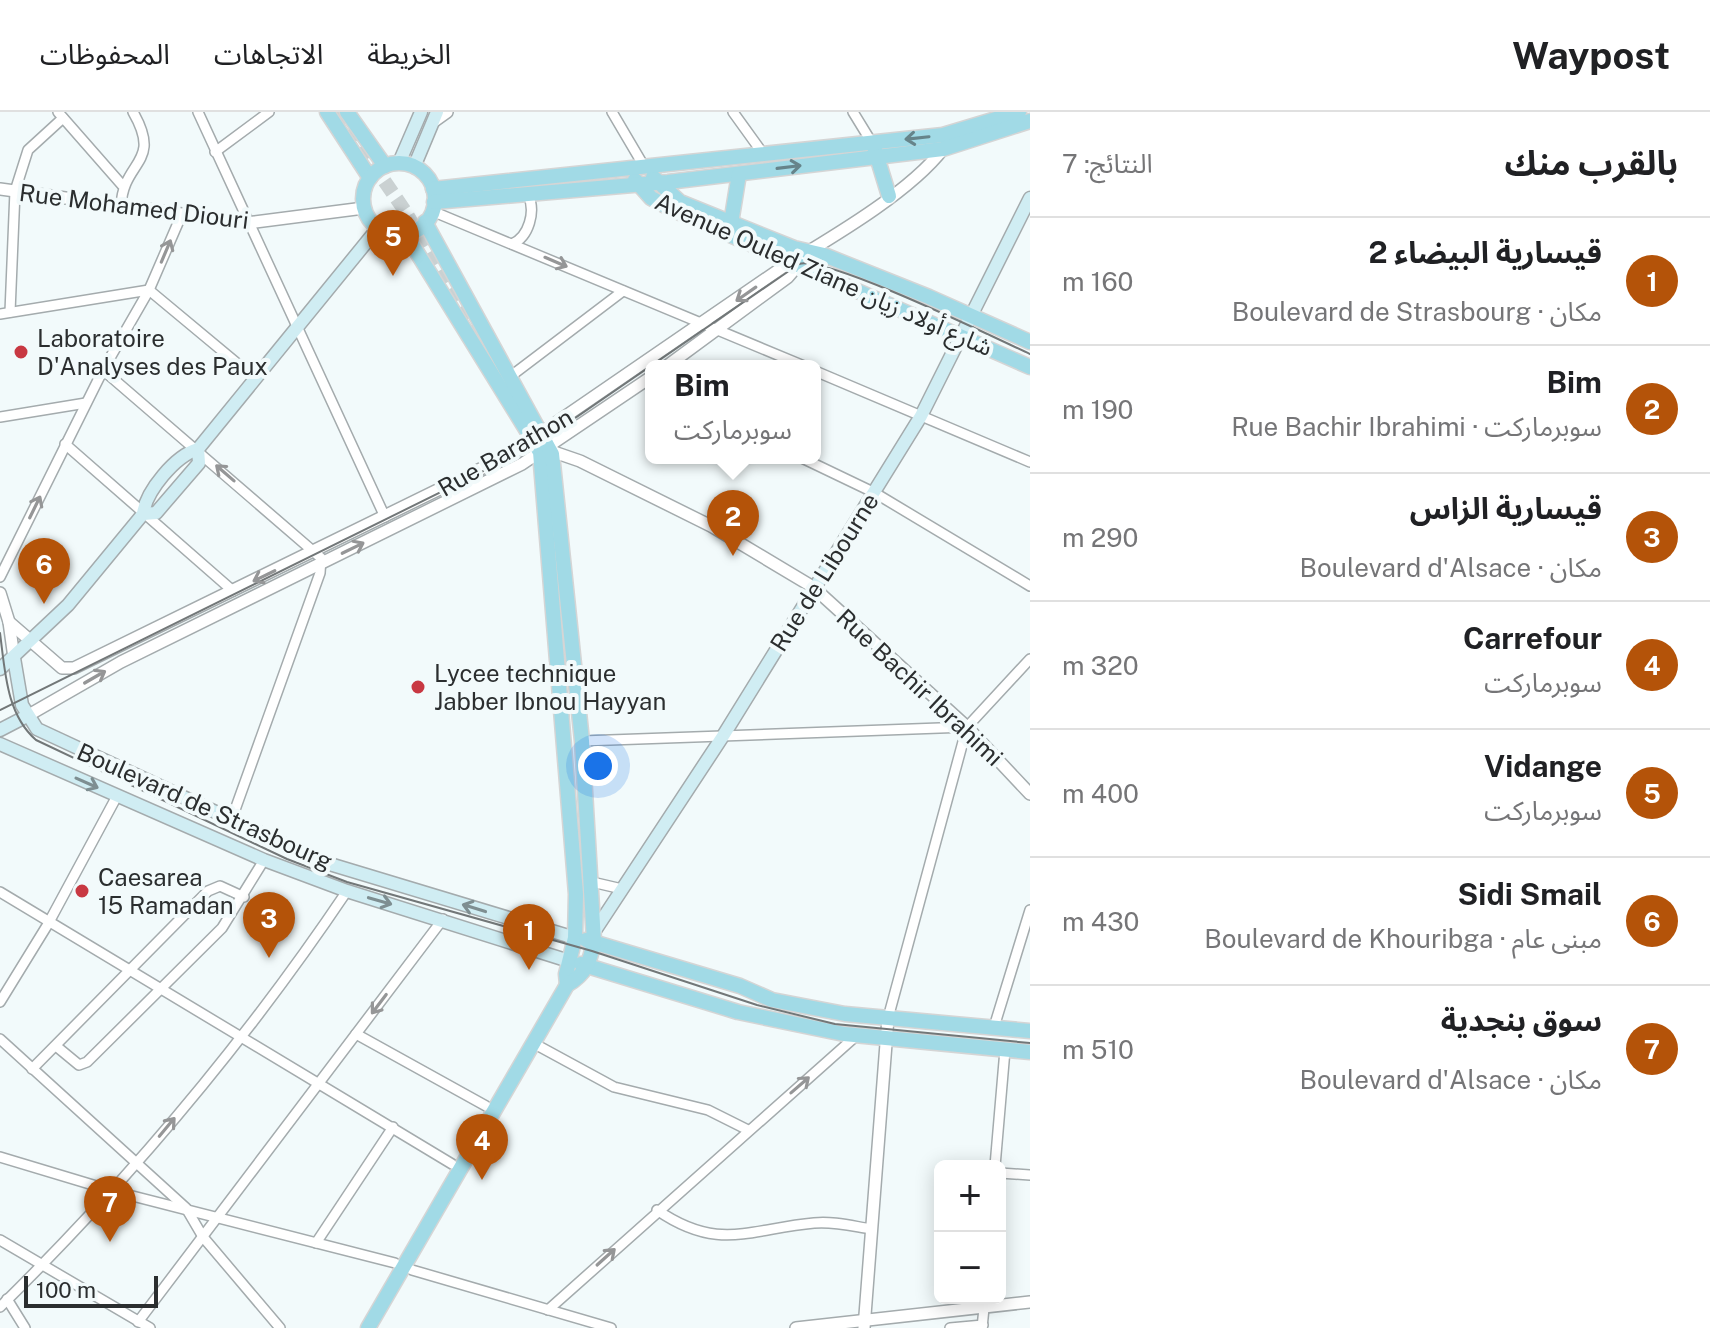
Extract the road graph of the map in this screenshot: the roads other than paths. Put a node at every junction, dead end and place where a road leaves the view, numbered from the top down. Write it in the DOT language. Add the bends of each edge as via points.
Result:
graph roads {
  1 [pos="133,112"];
  2 [pos="198,112"];
  3 [pos="269,112"];
  4 [pos="327,112"];
  5 [pos="347,112"];
  6 [pos="421,112"];
  7 [pos="447,112"];
  8 [pos="612,112"];
  9 [pos="733,112"];
  10 [pos="853,112"];
  11 [pos="1019,112"];
  12 [pos="61,115"];
  13 [pos="435,117"];
  14 [pos="1030,121"];
  15 [pos="875,149"];
  16 [pos="943,149"];
  17 [pos="215,152"];
  18 [pos="764,156"];
  19 [pos="392,165"];
  20 [pos="414,167"];
  21 [pos="645,168"];
  22 [pos="627,170"];
  23 [pos="739,174"];
  24 [pos="370,178"];
  25 [pos="656,182"];
  26 [pos="637,184"];
  27 [pos="122,185"];
  28 [pos="0,189"];
  29 [pos="15,191"];
  30 [pos="528,195"];
  31 [pos="889,196"];
  32 [pos="1030,198"];
  33 [pos="121,206"];
  34 [pos="431,206"];
  35 [pos="364,208"];
  36 [pos="1026,213"];
  37 [pos="181,216"];
  38 [pos="247,223"];
  39 [pos="731,223"];
  40 [pos="378,228"];
  41 [pos="405,233"];
  42 [pos="512,244"];
  43 [pos="811,252"];
  44 [pos="795,263"];
  45 [pos="149,290"];
  46 [pos="623,291"];
  47 [pos="5,313"];
  48 [pos="970,318"];
  49 [pos="704,323"];
  50 [pos="295,329"];
  51 [pos="719,330"];
  52 [pos="961,337"];
  53 [pos="1030,342"];
  54 [pos="655,360"];
  55 [pos="676,360"];
  56 [pos="790,360"];
  57 [pos="1030,367"];
  58 [pos="645,368"];
  59 [pos="103,370"];
  60 [pos="821,374"];
  61 [pos="511,376"];
  62 [pos="256,379"];
  63 [pos="645,384"];
  64 [pos="86,403"];
  65 [pos="921,416"];
  66 [pos="0,417"];
  67 [pos="65,444"];
  68 [pos="543,445"];
  69 [pos="198,449"];
  70 [pos="1030,462"];
  71 [pos="815,464"];
  72 [pos="875,493"];
  73 [pos="552,498"];
  74 [pos="143,514"];
  75 [pos="385,517"];
  76 [pos="315,550"];
  77 [pos="321,563"];
  78 [pos="0,577"];
  79 [pos="1030,586"];
  80 [pos="813,587"];
  81 [pos="233,591"];
  82 [pos="0,593"];
  83 [pos="9,622"];
  84 [pos="33,641"];
  85 [pos="14,658"];
  86 [pos="1030,659"];
  87 [pos="0,669"];
  88 [pos="27,716"];
  89 [pos="967,727"];
  90 [pos="0,730"];
  91 [pos="723,736"];
  92 [pos="582,741"];
  93 [pos="4,748"];
  94 [pos="1030,794"];
  95 [pos="117,796"];
  96 [pos="231,821"];
  97 [pos="264,860"];
  98 [pos="586,889"];
  99 [pos="622,889"];
  100 [pos="347,891"];
  101 [pos="0,892"];
  102 [pos="244,897"];
  103 [pos="1030,910"];
  104 [pos="443,919"];
  105 [pos="48,924"];
  106 [pos="594,937"];
  107 [pos="575,938"];
  108 [pos="569,961"];
  109 [pos="588,966"];
  110 [pos="129,970"];
  111 [pos="567,985"];
  112 [pos="159,988"];
  113 [pos="0,1002"];
  114 [pos="888,1018"];
  115 [pos="994,1027"];
  116 [pos="1030,1031"];
  117 [pos="356,1034"];
  118 [pos="857,1035"];
  119 [pos="241,1037"];
  120 [pos="885,1037"];
  121 [pos="0,1039"];
  122 [pos="533,1043"];
  123 [pos="56,1046"];
  124 [pos="1005,1050"];
  125 [pos="1030,1052"];
  126 [pos="32,1069"];
  127 [pos="320,1082"];
  128 [pos="492,1104"];
  129 [pos="393,1127"];
  130 [pos="748,1130"];
  131 [pos="0,1157"];
  132 [pos="996,1160"];
  133 [pos="138,1162"];
  134 [pos="452,1164"];
  135 [pos="1006,1173"];
  136 [pos="1030,1175"];
  137 [pos="113,1191"];
  138 [pos="186,1208"];
  139 [pos="657,1210"];
  140 [pos="218,1216"];
  141 [pos="871,1229"];
  142 [pos="203,1237"];
  143 [pos="0,1240"];
  144 [pos="316,1243"];
  145 [pos="395,1263"];
  146 [pos="42,1264"];
  147 [pos="412,1270"];
  148 [pos="1006,1302"];
  149 [pos="1030,1302"];
  150 [pos="4,1303"];
  151 [pos="973,1304"];
  152 [pos="984,1304"];
  153 [pos="548,1310"];
  154 [pos="138,1322"];
  155 [pos="866,1323"];
  156 [pos="982,1326"];
  157 [pos="25,1328"];
  158 [pos="150,1328"];
  159 [pos="280,1328"];
  160 [pos="357,1328"];
  161 [pos="368,1328"];
  162 [pos="380,1328"];
  163 [pos="611,1328"];
  164 [pos="796,1328"];
  165 [pos="950,1328"];
  1 -- 27 [label="street" via="146,147"];
  2 -- 17 [label="street"];
  3 -- 17 [label="street"];
  4 -- 24 [label="main road"];
  5 -- 19 [label="main road"];
  6 -- 19 [label="main road"];
  7 -- 13 [label="street"];
  8 -- 21 [label="street"];
  9 -- 18 [label="street"];
  10 -- 15 [label="street"];
  11 -- 15 [label="main road, one-way"];
  12 -- 27 [label="street"];
  12 -- 29 [label="street" via="28,150"];
  13 -- 20 [label="main road"];
  14 -- 16 [label="main road"];
  15 -- 16 [label="main road"];
  15 -- 18 [label="main road"];
  23 -- 15 [label="main road, one-way"];
  15 -- 31 [label="main road"];
  16 -- 31 [label="street"];
  17 -- 38 [label="street"];
  18 -- 21 [label="main road"];
  19 -- 20 [label="main road"];
  19 -- 24 [label="main road"];
  20 -- 34 [label="main road" via="425,175"];
  21 -- 22 [label="main road"];
  21 -- 25 [label="main road, Avenue Ouled Ziane شارع أولاد زيان"];
  22 -- 26 [label="main road, Avenue Ouled Ziane شارع أولاد زيان"];
  22 -- 34 [label="main road"];
  23 -- 25 [label="main road"];
  23 -- 39 [label="main road"];
  24 -- 35 [label="main road"];
  25 -- 26 [label="main road"];
  25 -- 39 [label="main road, Avenue Ouled Ziane شارع أولاد زيان" via="680,202"];
  26 -- 30 [label="main road"];
  26 -- 44 [label="main road, Avenue Ouled Ziane شارع أولاد زيان" via="671,209"];
  27 -- 33 [label="street"];
  28 -- 29 [label="street, Rue Mohamed Diouri"];
  29 -- 33 [label="street, Rue Mohamed Diouri"];
  29 -- 47 [label="street"];
  30 -- 34 [label="main road"];
  30 -- 42 [label="street" via="526,232"];
  31 -- 43 [label="street"];
  32 -- 36 [label="main road, Rue de Libourne"];
  33 -- 37 [label="street, Rue Mohamed Diouri"];
  34 -- 41 [label="main road"];
  34 -- 42 [label="street"];
  34 -- 61 [label="main road"];
  35 -- 38 [label="street, Rue Mohamed Diouri"];
  35 -- 40 [label="main road"];
  36 -- 48 [label="main road, Rue de Libourne"];
  37 -- 38 [label="street, Rue Mohamed Diouri"];
  45 -- 37 [label="street, one-way"];
  38 -- 50 [label="street"];
  39 -- 43 [label="main road, Avenue Ouled Ziane شارع أولاد زيان"];
  40 -- 41 [label="main road"];
  40 -- 50 [label="main road"];
  41 -- 68 [label="main road"];
  42 -- 46 [label="street, one-way"];
  43 -- 44 [label="street"];
  43 -- 48 [label="main road, Avenue Ouled Ziane شارع أولاد زيان"];
  44 -- 49 [label="street, Rue Barathon, one-way"];
  44 -- 51 [label="street" via="788,277"];
  44 -- 52 [label="main road, Avenue Ouled Ziane شارع أولاد زيان"];
  45 -- 47 [label="street"];
  45 -- 59 [label="street"];
  45 -- 62 [label="street"];
  46 -- 49 [label="street"];
  46 -- 61 [label="street"];
  48 -- 52 [label="main road, Rue de Libourne"];
  48 -- 53 [label="main road, Avenue Ouled Ziane شارع أولاد زيان"];
  49 -- 51 [label="street"];
  49 -- 54 [label="street, Rue Barathon"];
  50 -- 62 [label="main road"];
  50 -- 75 [label="street"];
  51 -- 55 [label="street"];
  51 -- 56 [label="street"];
  52 -- 57 [label="main road, Avenue Ouled Ziane شارع أولاد زيان"];
  52 -- 65 [label="main road, Rue de Libourne"];
  58 -- 68 [label="street, Rue Barathon"];
  59 -- 64 [label="street"];
  59 -- 69 [label="street"];
  60 -- 65 [label="street"];
  61 -- 68 [label="main road"];
  62 -- 69 [label="main road"];
  63 -- 68 [label="street"];
  64 -- 66 [label="street"];
  64 -- 67 [label="street"];
  65 -- 70 [label="street"];
  65 -- 72 [label="main road, Rue de Libourne"];
  67 -- 74 [label="street"];
  78 -- 67 [label="street, one-way"];
  68 -- 75 [label="street, Rue Barathon"];
  77 -- 68 [label="street, one-way"];
  68 -- 80 [label="street, Rue Bachir Ibrahimi" via="711,526"];
  68 -- 92 [label="main road"];
  68 -- 98 [label="main road"];
  69 -- 74 [label="main road" via="199,463 156,513"];
  76 -- 69 [label="street, one-way"];
  71 -- 72 [label="street"];
  72 -- 79 [label="street"];
  72 -- 80 [label="main road, Rue de Libourne"];
  73 -- 98 [label="main road" via="579,874"];
  74 -- 81 [label="street"];
  74 -- 84 [label="main road"];
  75 -- 76 [label="street, Rue Barathon"];
  76 -- 77 [label="street"];
  76 -- 81 [label="street, Rue Barathon, one-way"];
  88 -- 77 [label="street, one-way" via="121,662"];
  77 -- 96 [label="street"];
  80 -- 89 [label="street, Rue Bachir Ibrahimi"];
  80 -- 91 [label="main road, Rue de Libourne"];
  81 -- 84 [label="street, Rue Barathon" via="69,669"];
  82 -- 83 [label="street"];
  83 -- 84 [label="street"];
  83 -- 85 [label="street"];
  84 -- 85 [label="main road"];
  85 -- 87 [label="main road"];
  85 -- 88 [label="main road"];
  86 -- 89 [label="street"];
  88 -- 90 [label="main road"];
  88 -- 96 [label="main road, Boulevard de Strasbourg" via="37,729"];
  89 -- 91 [label="street"];
  89 -- 94 [label="street, Rue Bachir Ibrahimi"];
  89 -- 114 [label="street"];
  91 -- 92 [label="street"];
  91 -- 99 [label="main road, Rue de Libourne"];
  92 -- 98 [label="main road"];
  93 -- 95 [label="main road, Boulevard de Strasbourg, one-way"];
  95 -- 97 [label="main road, Boulevard de Strasbourg"];
  95 -- 105 [label="street"];
  107 -- 96 [label="main road, Boulevard de Strasbourg, one-way" via="323,862"];
  97 -- 100 [label="main road, Boulevard de Strasbourg"];
  97 -- 102 [label="street"];
  98 -- 99 [label="street"];
  98 -- 106 [label="main road"];
  98 -- 107 [label="main road"];
  99 -- 106 [label="main road, Rue de Libourne"];
  100 -- 104 [label="main road, Boulevard de Strasbourg, one-way"];
  100 -- 119 [label="street"];
  101 -- 105 [label="street"];
  102 -- 110 [label="street" via="220,886 212,888"];
  102 -- 112 [label="street" via="222,928"];
  103 -- 115 [label="street"];
  104 -- 108 [label="main road, Boulevard de Strasbourg"];
  104 -- 117 [label="street, one-way"];
  105 -- 110 [label="street"];
  105 -- 113 [label="street"];
  106 -- 107 [label="main road"];
  106 -- 109 [label="main road"];
  106 -- 114 [label="main road" via="772,1000"];
  107 -- 108 [label="main road"];
  108 -- 109 [label="main road"];
  108 -- 111 [label="main road"];
  109 -- 111 [label="main road"];
  109 -- 118 [label="main road" via="738,1012"];
  110 -- 112 [label="street"];
  110 -- 123 [label="street"];
  111 -- 122 [label="main road"];
  112 -- 119 [label="street"];
  112 -- 123 [label="street" via="85,1064 79,1065"];
  114 -- 115 [label="main road"];
  114 -- 120 [label="street"];
  115 -- 116 [label="main road"];
  117 -- 127 [label="street"];
  117 -- 128 [label="street"];
  118 -- 120 [label="main road"];
  130 -- 118 [label="street, one-way"];
  119 -- 127 [label="street"];
  133 -- 119 [label="street, one-way"];
  120 -- 124 [label="main road"];
  120 -- 141 [label="street"];
  121 -- 126 [label="street"];
  122 -- 128 [label="main road"];
  122 -- 130 [label="street" via="614,1087 708,1110"];
  123 -- 126 [label="street"];
  124 -- 125 [label="main road"];
  124 -- 132 [label="street"];
  126 -- 133 [label="street"];
  127 -- 129 [label="street"];
  127 -- 140 [label="street"];
  128 -- 134 [label="main road"];
  128 -- 147 [label="main road" via="501,1109"];
  128 -- 161 [label="main road"];
  129 -- 134 [label="street"];
  129 -- 144 [label="street"];
  130 -- 139 [label="street"];
  131 -- 137 [label="street"];
  133 -- 137 [label="street"];
  133 -- 138 [label="street"];
  134 -- 145 [label="main road"];
  135 -- 136 [label="street"];
  137 -- 138 [label="street"];
  137 -- 146 [label="street"];
  138 -- 140 [label="street"];
  138 -- 142 [label="street"];
  139 -- 141 [label="street" via="691,1230 726,1237 813,1223"];
  153 -- 139 [label="street, one-way"];
  140 -- 142 [label="street"];
  140 -- 144 [label="street"];
  141 -- 155 [label="street"];
  142 -- 154 [label="street"];
  142 -- 159 [label="street"];
  143 -- 146 [label="street"];
  144 -- 145 [label="street"];
  145 -- 160 [label="main road"];
  146 -- 150 [label="street"];
  146 -- 154 [label="street"];
  147 -- 153 [label="street"];
  147 -- 162 [label="main road"];
  148 -- 149 [label="street"];
  150 -- 157 [label="street"];
  151 -- 155 [label="street"];
  152 -- 156 [label="street"];
  153 -- 163 [label="street"];
  154 -- 158 [label="street"];
  155 -- 164 [label="street"];
  156 -- 165 [label="street"];
}
